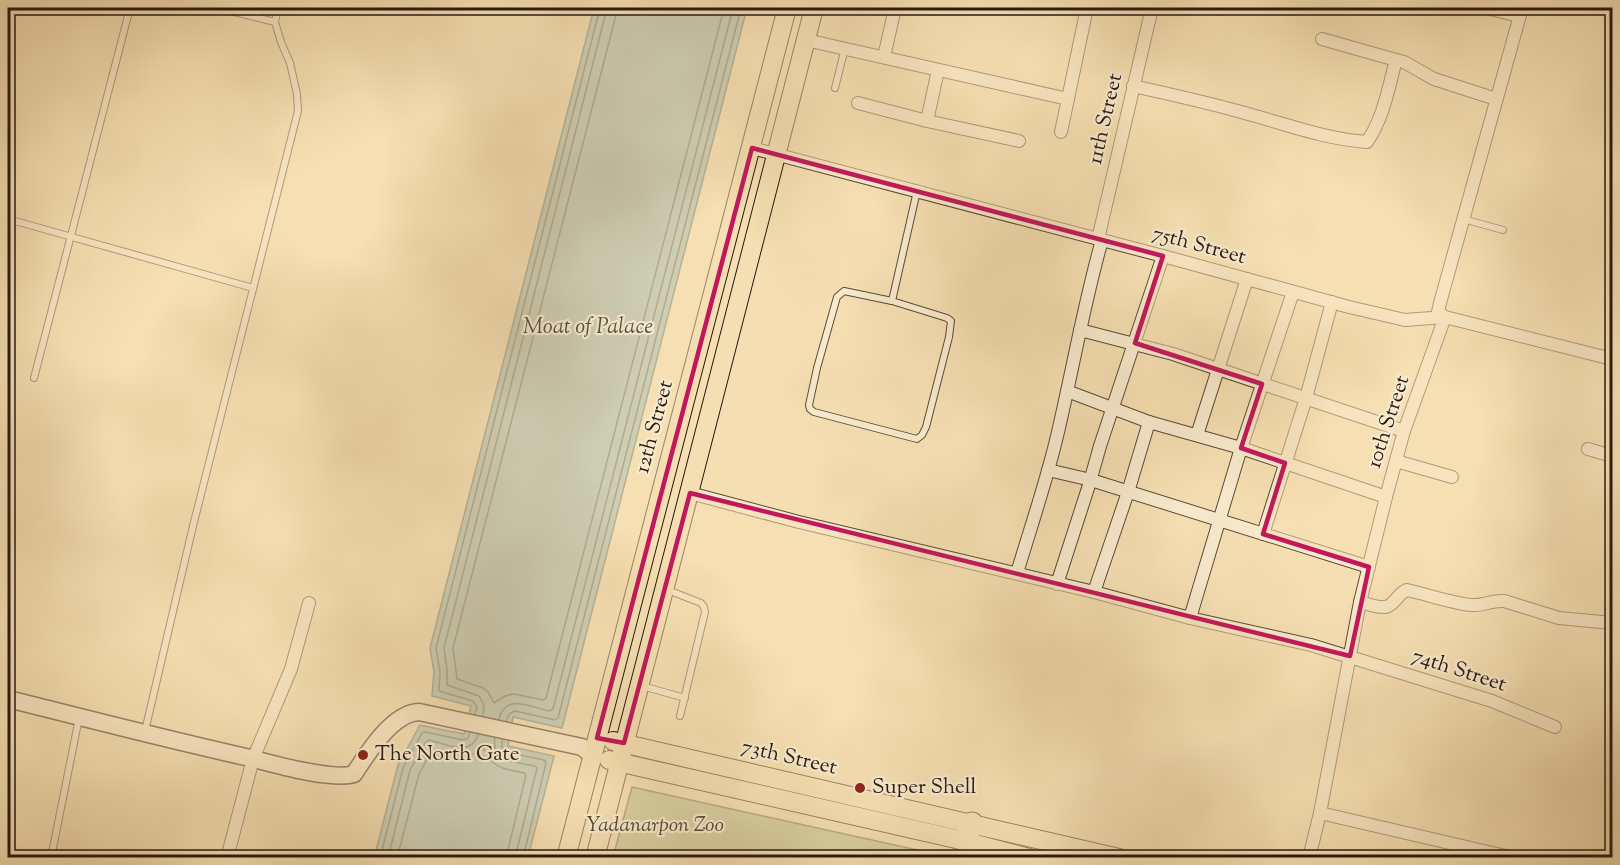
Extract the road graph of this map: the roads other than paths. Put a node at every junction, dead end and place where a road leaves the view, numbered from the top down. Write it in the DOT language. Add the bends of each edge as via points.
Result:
graph roads {
  1 [pos="130,8"];
  2 [pos="218,8"];
  3 [pos="278,8"];
  4 [pos="787,8"];
  5 [pos="814,8"];
  6 [pos="895,8"];
  7 [pos="1088,8"];
  8 [pos="1152,8"];
  9 [pos="1486,8"];
  10 [pos="1521,12"];
  11 [pos="274,22"];
  12 [pos="1322,39"];
  13 [pos="806,40"];
  14 [pos="845,48"];
  15 [pos="884,57"];
  16 [pos="1396,60"];
  17 [pos="938,70"];
  18 [pos="1133,86"];
  19 [pos="835,88"];
  20 [pos="1068,99"];
  21 [pos="1496,99"];
  22 [pos="858,103"];
  23 [pos="927,121"];
  24 [pos="1060,132"];
  25 [pos="1019,141"];
  26 [pos="752,148"];
  27 [pos="777,155"];
  28 [pos="917,192"];
  29 [pos="8,219"];
  30 [pos="1463,219"];
  31 [pos="1503,230"];
  32 [pos="70,237"];
  33 [pos="1100,239"];
  34 [pos="1163,256"];
  35 [pos="1247,279"];
  36 [pos="253,288"];
  37 [pos="1293,292"];
  38 [pos="892,301"];
  39 [pos="1332,302"];
  40 [pos="1445,317"];
  41 [pos="1080,330"];
  42 [pos="1134,343"];
  43 [pos="1612,359"];
  44 [pos="1219,370"];
  45 [pos="34,378"];
  46 [pos="1262,384"];
  47 [pos="1067,391"];
  48 [pos="1306,398"];
  49 [pos="1113,407"];
  50 [pos="1149,422"];
  51 [pos="1404,431"];
  52 [pos="1197,435"];
  53 [pos="1241,448"];
  54 [pos="1588,449"];
  55 [pos="1612,456"];
  56 [pos="1396,461"];
  57 [pos="1285,463"];
  58 [pos="1048,470"];
  59 [pos="1452,477"];
  60 [pos="1090,480"];
  61 [pos="1128,492"];
  62 [pos="690,493"];
  63 [pos="1386,497"];
  64 [pos="1219,520"];
  65 [pos="1263,534"];
  66 [pos="1369,567"];
  67 [pos="1017,573"];
  68 [pos="1057,584"];
  69 [pos="664,589"];
  70 [pos="1094,592"];
  71 [pos="1360,602"];
  72 [pos="309,603"];
  73 [pos="1190,618"];
  74 [pos="1612,621"];
  75 [pos="1350,656"];
  76 [pos="639,686"];
  77 [pos="685,698"];
  78 [pos="8,699"];
  79 [pos="680,716"];
  80 [pos="79,717"];
  81 [pos="1555,727"];
  82 [pos="144,734"];
  83 [pos="624,743"];
  84 [pos="591,747"];
  85 [pos="253,759"];
  86 [pos="620,762"];
  87 [pos="1319,818"];
  88 [pos="969,832"];
  89 [pos="1070,852"];
  90 [pos="51,858"];
  91 [pos="227,858"];
  92 [pos="566,858"];
  93 [pos="595,858"];
  94 [pos="1029,858"];
  95 [pos="1119,858"];
  96 [pos="1309,858"];
  97 [pos="1514,858"];
  1 -- 32 [label="lane"];
  2 -- 11 [label="lane"];
  3 -- 11 [label="lane"];
  4 -- 26 [label="main road, 12th Street"];
  5 -- 13 [label="main road"];
  6 -- 15 [label="street"];
  7 -- 20 [label="street"];
  8 -- 18 [label="street, 11th Street"];
  9 -- 10 [label="street"];
  10 -- 21 [label="street, 10th Street"];
  11 -- 36 [label="lane" via="290,63 298,111"];
  12 -- 16 [label="street"];
  13 -- 14 [label="street"];
  13 -- 27 [label="main road"];
  14 -- 15 [label="street"];
  14 -- 19 [label="lane"];
  15 -- 17 [label="street"];
  16 -- 18 [label="street" via="1382,114 1367,142 1322,135"];
  16 -- 21 [label="street" via="1434,79"];
  17 -- 20 [label="street"];
  17 -- 23 [label="street"];
  18 -- 33 [label="street, 11th Street"];
  20 -- 24 [label="street"];
  21 -- 30 [label="street, 10th Street"];
  22 -- 23 [label="street"];
  23 -- 25 [label="street"];
  26 -- 27 [label="street, 75th Street"];
  26 -- 84 [label="main road, 12th Street"];
  27 -- 28 [label="street, 75th Street"];
  27 -- 62 [label="main road"];
  28 -- 33 [label="street, 75th Street"];
  28 -- 38 [label="lane"];
  29 -- 32 [label="lane"];
  30 -- 31 [label="lane"];
  30 -- 40 [label="street, 10th Street" via="1438,312"];
  32 -- 36 [label="lane"];
  32 -- 45 [label="lane"];
  33 -- 34 [label="street, 75th Street"];
  33 -- 41 [label="street, 11th Street"];
  34 -- 35 [label="street, 75th Street"];
  34 -- 42 [label="street"];
  35 -- 37 [label="street, 75th Street"];
  35 -- 44 [label="street"];
  36 -- 82 [label="lane"];
  37 -- 39 [label="street, 75th Street"];
  37 -- 46 [label="street"];
  38 -- 38 [label="lane" via="951,321 926,427 917,439 814,412 809,405 837,297 849,291"];
  39 -- 40 [label="street, 75th Street" via="1405,320"];
  39 -- 48 [label="street"];
  40 -- 43 [label="street, 75th Street"];
  40 -- 51 [label="street, 10th Street"];
  41 -- 42 [label="street"];
  41 -- 47 [label="street, 11th Street"];
  42 -- 44 [label="street"];
  42 -- 49 [label="street"];
  44 -- 46 [label="street"];
  44 -- 52 [label="street"];
  46 -- 48 [label="street"];
  46 -- 53 [label="street"];
  47 -- 49 [label="street"];
  47 -- 58 [label="street, 11th Street"];
  48 -- 51 [label="street"];
  48 -- 57 [label="street"];
  49 -- 50 [label="street"];
  49 -- 60 [label="street"];
  50 -- 52 [label="street"];
  50 -- 61 [label="street"];
  51 -- 56 [label="street, 10th Street"];
  52 -- 53 [label="street"];
  53 -- 57 [label="street"];
  53 -- 64 [label="street"];
  54 -- 55 [label="street"];
  56 -- 59 [label="street"];
  56 -- 63 [label="street, 10th Street"];
  57 -- 63 [label="street"];
  57 -- 65 [label="street"];
  58 -- 60 [label="street"];
  58 -- 67 [label="street, 11th Street"];
  60 -- 61 [label="street"];
  60 -- 68 [label="street"];
  61 -- 64 [label="street"];
  61 -- 70 [label="street"];
  62 -- 67 [label="street, 74th Street"];
  62 -- 69 [label="main road"];
  63 -- 66 [label="street, 10th Street"];
  64 -- 65 [label="street"];
  64 -- 73 [label="street"];
  65 -- 66 [label="street"];
  66 -- 71 [label="street, 10th Street"];
  67 -- 68 [label="street, 74th Street"];
  68 -- 70 [label="street, 74th Street"];
  69 -- 76 [label="main road"];
  69 -- 77 [label="lane" via="696,601 705,612"];
  70 -- 73 [label="street, 74th Street"];
  71 -- 74 [label="street" via="1386,607 1407,590 1469,605 1496,600 1560,618"];
  71 -- 75 [label="street, 10th Street"];
  72 -- 85 [label="street" via="291,669"];
  73 -- 75 [label="street, 74th Street"];
  75 -- 81 [label="street, 74th Street" via="1492,702"];
  75 -- 87 [label="street, 10th Street"];
  76 -- 77 [label="lane"];
  76 -- 83 [label="main road"];
  77 -- 79 [label="lane"];
  78 -- 80 [label="street"];
  80 -- 82 [label="street"];
  80 -- 90 [label="lane"];
  82 -- 85 [label="street"];
  83 -- 84 [label="main road, 73th Street"];
  83 -- 86 [label="main road"];
  83 -- 88 [label="main road, 73th Street"];
  84 -- 85 [label="street" via="419,712 393,724 354,774 332,775"];
  84 -- 86 [label="main road, 73th Street"];
  84 -- 92 [label="main road, 12th Street"];
  85 -- 91 [label="street"];
  86 -- 88 [label="main road, 73th Street"];
  86 -- 93 [label="main road"];
  87 -- 96 [label="street, 10th Street"];
  87 -- 97 [label="street"];
  88 -- 89 [label="main road, 73th Street"];
  88 -- 94 [label="main road, 73th Street"];
  89 -- 95 [label="main road, 73th Street"];
}
